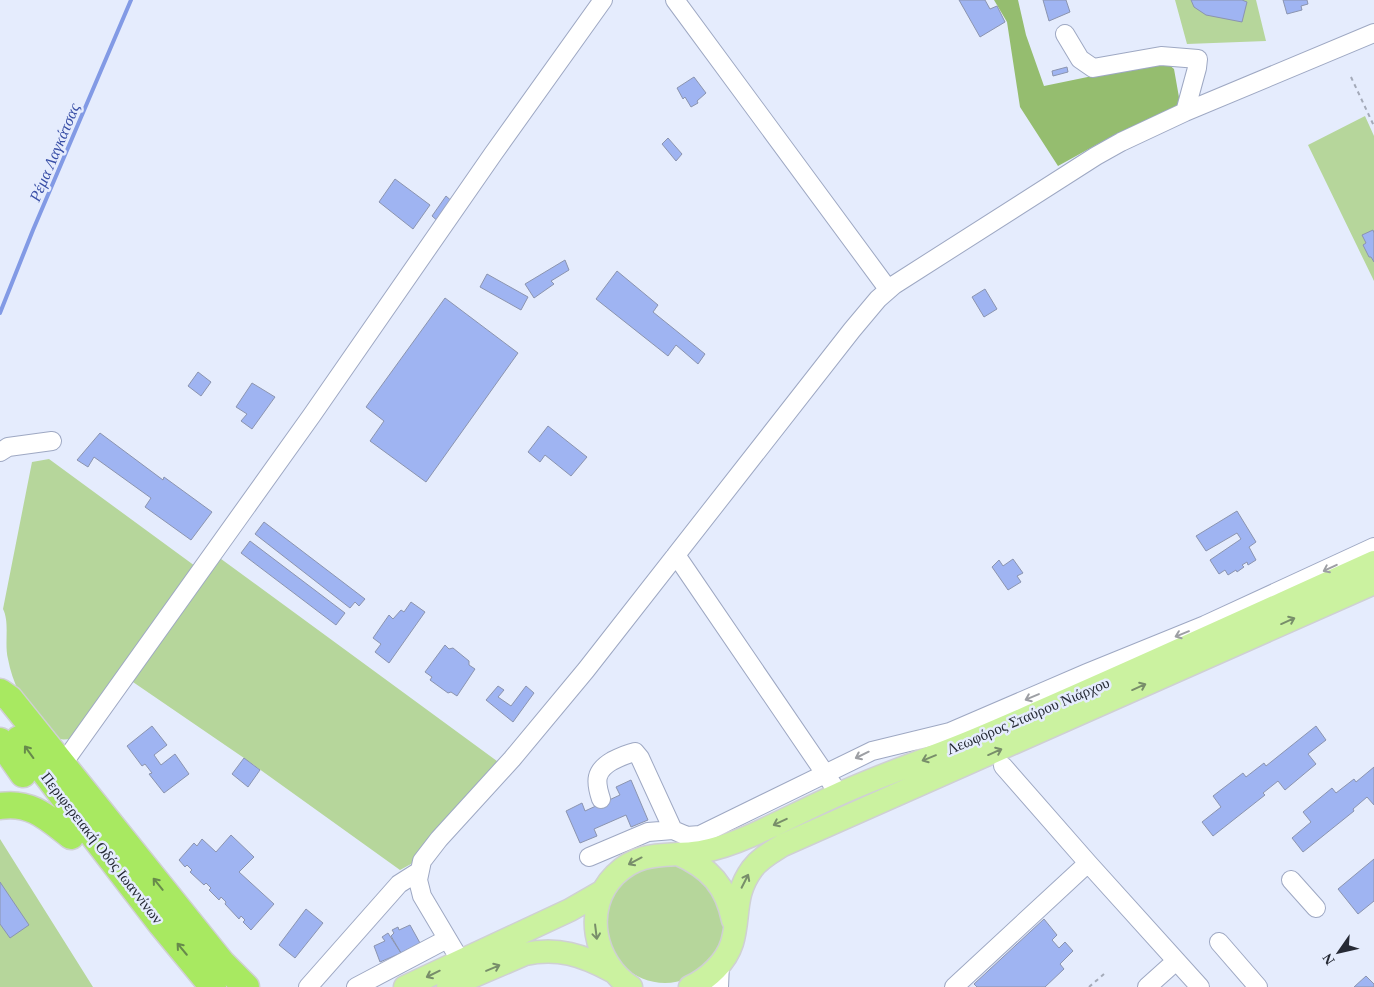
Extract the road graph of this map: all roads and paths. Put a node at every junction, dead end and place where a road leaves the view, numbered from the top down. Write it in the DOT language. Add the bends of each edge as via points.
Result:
graph roads {
  1 [pos="603,0"];
  2 [pos="675,0"];
  3 [pos="1374,33"];
  4 [pos="1065,34"];
  5 [pos="1351,77"];
  6 [pos="1185,112"];
  7 [pos="1374,126"];
  8 [pos="888,290"];
  9 [pos="52,441"];
  10 [pos="0,452"];
  11 [pos="1374,547"];
  12 [pos="676,555"];
  13 [pos="1374,562"];
  14 [pos="1374,583"];
  15 [pos="0,692"];
  16 [pos="0,702"];
  17 [pos="0,742"];
  18 [pos="62,765"];
  19 [pos="1004,766"];
  20 [pos="826,773"];
  21 [pos="839,794"];
  22 [pos="601,799"];
  23 [pos="0,806"];
  24 [pos="673,830"];
  25 [pos="71,836"];
  26 [pos="678,854"];
  27 [pos="589,857"];
  28 [pos="1088,863"];
  29 [pos="418,872"];
  30 [pos="1291,880"];
  31 [pos="603,891"];
  32 [pos="1316,908"];
  33 [pos="734,928"];
  34 [pos="447,939"];
  35 [pos="1219,942"];
  36 [pos="460,960"];
  37 [pos="1176,961"];
  38 [pos="720,964"];
  39 [pos="612,971"];
  40 [pos="1104,974"];
  41 [pos="190,987"];
  42 [pos="213,987"];
  43 [pos="246,987"];
  44 [pos="308,987"];
  45 [pos="356,987"];
  46 [pos="405,987"];
  47 [pos="448,987"];
  48 [pos="631,987"];
  49 [pos="690,987"];
  50 [pos="719,987"];
  51 [pos="954,987"];
  52 [pos="1089,987"];
  53 [pos="1147,987"];
  54 [pos="1200,987"];
  55 [pos="1258,987"];
  1 -- 18 [label="street"];
  2 -- 8 [label="street"];
  3 -- 6 [label="street"];
  4 -- 6 [label="street" via="1080,59 1093,68 1161,56 1198,59"];
  5 -- 7 [label="path"];
  6 -- 8 [label="street" via="1096,156"];
  8 -- 12 [label="street" via="852,330"];
  9 -- 10 [label="street" via="8,447"];
  11 -- 20 [label="street, one-way" via="1205,625 950,732 872,751"];
  12 -- 20 [label="street"];
  12 -- 29 [label="street" via="548,716 431,849"];
  13 -- 21 [label="main road, Λεωφόρος Σταύρου Νιάρχου, one-way" via="973,741"];
  33 -- 14 [label="main road, Λεωφόρος Σταύρου Νιάρχου, one-way" via="740,892 749,873 758,862 782,845"];
  15 -- 18 [label="highway" via="10,699"];
  42 -- 16 [label="highway, Περιφερειακή Οδός Ιωαννίνων, one-way" via="160,924 25,747 12,729"];
  17 -- 25 [label="highway, Περιφερειακή Οδός Ιωαννίνων"];
  43 -- 18 [label="highway, one-way" via="209,947"];
  19 -- 28 [label="street"];
  20 -- 21 [label="street"];
  20 -- 24 [label="street" via="700,835 687,836"];
  21 -- 26 [label="main road, Λεωφόρος Σταύρου Νιάρχου, one-way" via="739,840 709,850"];
  22 -- 24 [label="street" via="597,777 603,767 635,752"];
  23 -- 25 [label="highway" via="16,804 34,810"];
  24 -- 27 [label="street" via="648,832"];
  25 -- 41 [label="highway, Περιφερειακή Οδός Ιωαννίνων"];
  26 -- 31 [label="main road, Λεωφόρος Σταύρου Νιάρχου, one-way" via="653,855 635,861 614,876"];
  26 -- 33 [label="main road, Λεωφόρος Σταύρου Νιάρχου" via="694,861 717,881 725,893"];
  28 -- 37 [label="street"];
  28 -- 51 [label="street"];
  29 -- 34 [label="street" via="422,896"];
  29 -- 44 [label="street" via="399,884"];
  30 -- 32 [label="street"];
  31 -- 36 [label="main road, Λεωφόρος Σταύρου Νιάρχου" via="570,910"];
  31 -- 39 [label="main road, Λεωφόρος Σταύρου Νιάρχου, one-way" via="596,909 595,925 600,948"];
  33 -- 38 [label="main road, Λεωφόρος Σταύρου Νιάρχου" via="732,943"];
  34 -- 36 [label="street"];
  34 -- 45 [label="street"];
  35 -- 55 [label="street"];
  36 -- 46 [label="main road, Λεωφόρος Σταύρου Νιάρχου, one-way"];
  37 -- 53 [label="street"];
  37 -- 54 [label="street"];
  38 -- 49 [label="main road, Λεωφόρος Σταύρου Νιάρχου" via="707,978"];
  38 -- 50 [label="street"];
  47 -- 39 [label="main road, Λεωφόρος Σταύρου Νιάρχου, one-way" via="538,951 584,957"];
  39 -- 48 [label="main road, Λεωφόρος Σταύρου Νιάρχου"];
  40 -- 52 [label="path"];
}
